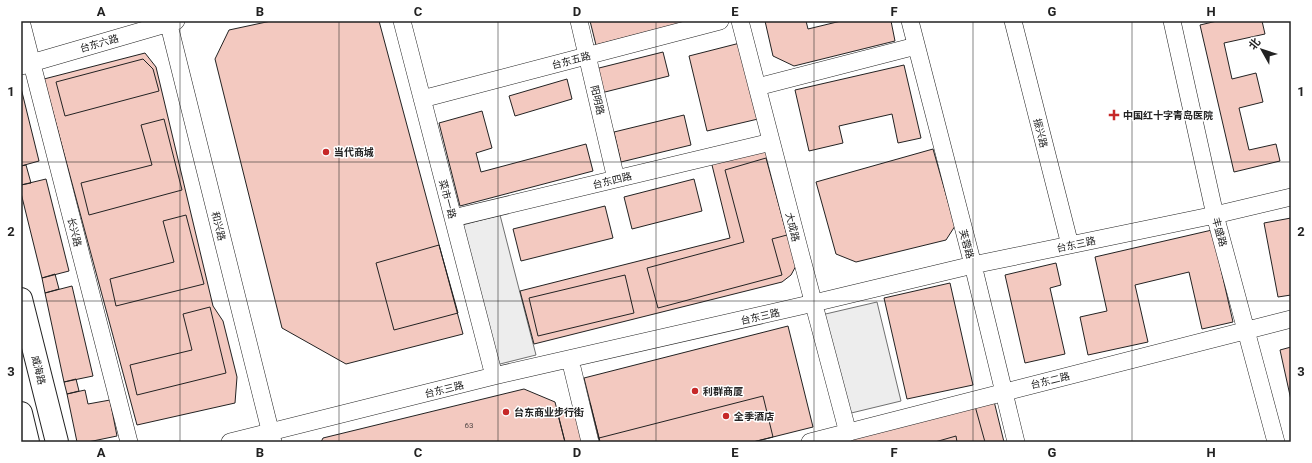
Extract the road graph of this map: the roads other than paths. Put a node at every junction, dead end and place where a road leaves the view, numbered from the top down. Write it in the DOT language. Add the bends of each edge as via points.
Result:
graph roads {
  1 [pos="21,21"];
  2 [pos="402,21"];
  3 [pos="579,21"];
  4 [pos="720,21"];
  5 [pos="740,21"];
  6 [pos="910,21"];
  7 [pos="1013,21"];
  8 [pos="1172,21"];
  9 [pos="171,22"];
  10 [pos="916,46"];
  11 [pos="588,56"];
  12 [pos="26,64"];
  13 [pos="757,87"];
  14 [pos="422,99"];
  15 [pos="771,142"];
  16 [pos="616,179"];
  17 [pos="1291,197"];
  18 [pos="1215,215"];
  19 [pos="453,218"];
  20 [pos="1070,245"];
  21 [pos="973,265"];
  22 [pos="21,299"];
  23 [pos="814,303"];
  24 [pos="1291,319"];
  25 [pos="1246,330"];
  26 [pos="570,359"];
  27 [pos="494,376"];
  28 [pos="1002,384"];
  29 [pos="21,413"];
  30 [pos="848,433"];
  31 [pos="271,437"];
  32 [pos="28,442"];
  33 [pos="57,442"];
  34 [pos="129,442"];
  35 [pos="230,442"];
  36 [pos="590,442"];
  37 [pos="810,442"];
  38 [pos="1016,442"];
  39 [pos="1276,442"];
  1 -- 12 [label="street, 长兴路"];
  2 -- 14 [label="street, 菜市一路"];
  3 -- 11 [label="street, 阳明路"];
  4 -- 11 [label="street, 台东五路"];
  5 -- 13 [label="street, 大成路"];
  6 -- 10 [label="street, 芙蓉路"];
  7 -- 20 [label="street, 振兴路"];
  8 -- 18 [label="street, 丰盛路"];
  9 -- 12 [label="street, 台东六路"];
  9 -- 31 [label="street, 和兴路"];
  10 -- 13 [label="street"];
  10 -- 21 [label="street, 芙蓉路"];
  11 -- 14 [label="street, 台东五路"];
  11 -- 16 [label="street, 阳明路"];
  12 -- 34 [label="street, 长兴路"];
  13 -- 15 [label="street, 大成路"];
  14 -- 19 [label="street, 菜市一路"];
  15 -- 16 [label="street, 台东四路"];
  15 -- 23 [label="street, 大成路"];
  16 -- 19 [label="street, 台东四路"];
  17 -- 18 [label="street, 台东三路"];
  18 -- 20 [label="street, 台东三路"];
  18 -- 25 [label="street, 丰盛路"];
  19 -- 27 [label="street, 菜市一路"];
  20 -- 21 [label="street, 台东三路"];
  21 -- 23 [label="street, 台东三路"];
  21 -- 28 [label="street, 芙蓉路"];
  22 -- 33 [label="main road, 威海路"];
  23 -- 26 [label="street, 台东三路"];
  23 -- 30 [label="street, 大成路"];
  24 -- 25 [label="street, 台东二路"];
  25 -- 28 [label="street, 台东二路"];
  25 -- 39 [label="street, 丰盛路"];
  26 -- 27 [label="street, 台东三路"];
  26 -- 36 [label="street"];
  27 -- 31 [label="street, 台东三路"];
  28 -- 30 [label="street, 台东二路"];
  28 -- 38 [label="street, 芙蓉路"];
  29 -- 32 [label="main road"];
  30 -- 37 [label="street, 台东二路"];
  31 -- 35 [label="street, 台东三路"];
}
